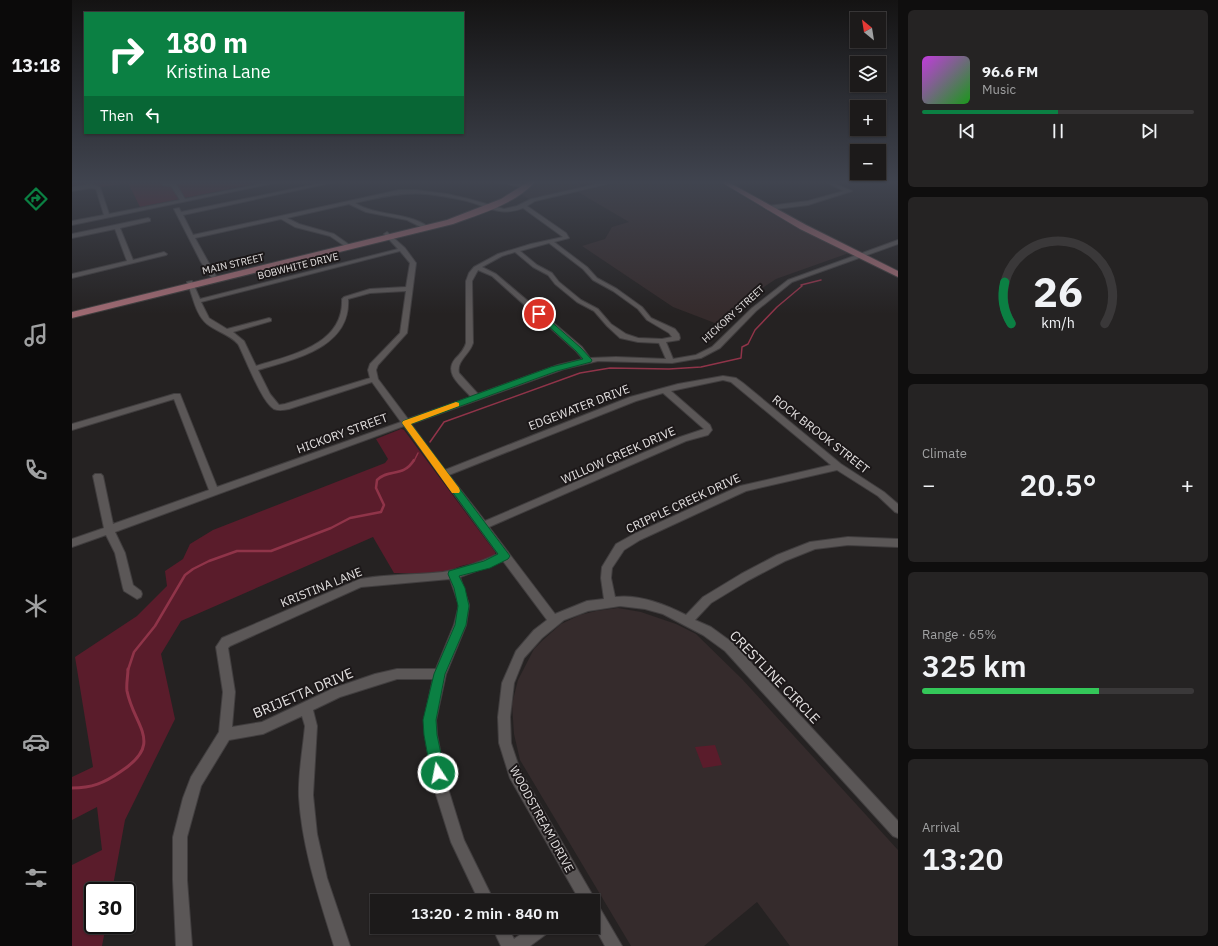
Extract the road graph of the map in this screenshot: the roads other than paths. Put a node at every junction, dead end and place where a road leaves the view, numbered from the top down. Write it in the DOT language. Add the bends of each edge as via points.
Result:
graph roads {
  1 [pos="117,226"];
  2 [pos="185,226"];
  3 [pos="240,226"];
  4 [pos="299,226"];
  5 [pos="429,226"];
  6 [pos="553,226"];
  7 [pos="806,226"];
  8 [pos="812,226"];
  9 [pos="425,227"];
  10 [pos="389,235"];
  11 [pos="72,236"];
  12 [pos="191,237"];
  13 [pos="549,242"];
  14 [pos="898,242"];
  15 [pos="348,245"];
  16 [pos="403,249"];
  17 [pos="516,250"];
  18 [pos="164,254"];
  19 [pos="864,254"];
  20 [pos="284,261"];
  21 [pos="131,262"];
  22 [pos="476,268"];
  23 [pos="898,268"];
  24 [pos="898,274"];
  25 [pos="72,276"];
  26 [pos="213,276"];
  27 [pos="190,283"];
  28 [pos="409,289"];
  29 [pos="198,301"];
  30 [pos="105,305"];
  31 [pos="72,311"];
  32 [pos="72,315"];
  33 [pos="269,320"];
  34 [pos="226,332"];
  35 [pos="662,341"];
  36 [pos="588,360"];
  37 [pos="670,360"];
  38 [pos="254,369"];
  39 [pos="374,379"];
  40 [pos="728,379"];
  41 [pos="665,390"];
  42 [pos="476,397"];
  43 [pos="406,423"];
  44 [pos="72,427"];
  45 [pos="838,466"];
  46 [pos="443,474"];
  47 [pos="98,476"];
  48 [pos="214,492"];
  49 [pos="898,509"];
  50 [pos="483,526"];
  51 [pos="108,530"];
  52 [pos="72,543"];
  53 [pos="898,543"];
  54 [pos="505,556"];
  55 [pos="453,574"];
  56 [pos="137,594"];
  57 [pos="610,602"];
  58 [pos="688,620"];
  59 [pos="554,621"];
  60 [pos="440,674"];
  61 [pos="306,707"];
  62 [pos="225,734"];
  63 [pos="898,831"];
  64 [pos="484,894"];
  65 [pos="583,894"];
  66 [pos="600,923"];
  67 [pos="503,934"];
  68 [pos="534,934"];
  69 [pos="184,946"];
  70 [pos="342,946"];
  71 [pos="509,946"];
  72 [pos="517,946"];
  73 [pos="614,946"];
  1 -- 11 [label="street"];
  1 -- 21 [label="street"];
  2 -- 12 [label="street"];
  3 -- 12 [label="street"];
  4 -- 15 [label="street" via="329,233"];
  5 -- 9 [label="main road, MAIN STREET"];
  6 -- 13 [label="street" via="566,237"];
  7 -- 19 [label="main road"];
  8 -- 19 [label="main road"];
  9 -- 10 [label="main road, MAIN STREET"];
  10 -- 15 [label="main road, MAIN STREET"];
  10 -- 16 [label="street"];
  12 -- 26 [label="street"];
  13 -- 17 [label="street"];
  13 -- 35 [label="street" via="587,269 595,279 615,290 640,308 650,319 675,334 674,340"];
  14 -- 19 [label="street, HICKORY STREET"];
  15 -- 20 [label="main road, MAIN STREET"];
  16 -- 28 [label="street" via="413,263"];
  16 -- 29 [label="street, BOBWHITE DRIVE"];
  17 -- 22 [label="street"];
  17 -- 35 [label="street" via="535,266 550,274 579,301 596,310 619,334 633,339"];
  18 -- 21 [label="street"];
  19 -- 23 [label="main road"];
  19 -- 24 [label="main road"];
  19 -- 37 [label="street, HICKORY STREET" via="790,281 777,289 710,351 688,359"];
  20 -- 26 [label="main road, MAIN STREET"];
  20 -- 27 [label="main road, MAIN STREET"];
  21 -- 25 [label="street"];
  22 -- 36 [label="street" via="494,275"];
  22 -- 42 [label="street" via="469,281 469,346 453,369"];
  26 -- 27 [label="main road, MAIN STREET"];
  27 -- 29 [label="street"];
  27 -- 30 [label="main road, MAIN STREET"];
  28 -- 38 [label="street" via="370,291 346,298 343,319 339,327 321,343 303,354"];
  28 -- 39 [label="street" via="403,333 374,364"];
  29 -- 34 [label="street" via="210,323"];
  30 -- 31 [label="main road, MAIN STREET"];
  30 -- 32 [label="main road, MAIN STREET"];
  33 -- 34 [label="street"];
  34 -- 38 [label="street" via="234,335 241,343"];
  35 -- 37 [label="street"];
  36 -- 37 [label="street, HICKORY STREET"];
  36 -- 42 [label="street, HICKORY STREET" via="561,366"];
  38 -- 39 [label="street" via="273,405 279,408"];
  39 -- 43 [label="street"];
  40 -- 41 [label="street, EDGEWATER DRIVE" via="696,382"];
  40 -- 45 [label="street, ROCK BROOK STREET" via="740,385"];
  41 -- 46 [label="street, EDGEWATER DRIVE" via="593,413"];
  41 -- 50 [label="street, WILLOW CREEK DRIVE" via="708,430"];
  42 -- 43 [label="street, HICKORY STREET"];
  43 -- 46 [label="street"];
  43 -- 48 [label="street, HICKORY STREET"];
  44 -- 48 [label="street" via="177,396"];
  45 -- 49 [label="street, ROCK BROOK STREET" via="881,494"];
  45 -- 57 [label="street, CRIPPLE CREEK DRIVE" via="807,475 760,483 729,493 620,547 607,567"];
  46 -- 50 [label="street"];
  47 -- 51 [label="street"];
  48 -- 51 [label="street, HICKORY STREET"];
  50 -- 54 [label="street"];
  51 -- 52 [label="street, HICKORY STREET"];
  51 -- 56 [label="street" via="120,554 128,588"];
  53 -- 58 [label="street" via="848,540 814,545 781,558 707,600"];
  54 -- 55 [label="street, KRISTINA LANE" via="486,565"];
  54 -- 59 [label="street"];
  55 -- 60 [label="street" via="460,588 464,606 460,625"];
  55 -- 62 [label="street, KRISTINA LANE" via="377,579 360,583 226,642 222,647 229,692"];
  57 -- 58 [label="street, CRESTLINE CIRCLE" via="645,604"];
  57 -- 59 [label="street, CRESTLINE CIRCLE" via="588,606"];
  58 -- 63 [label="street, CRESTLINE CIRCLE" via="729,647"];
  59 -- 65 [label="street, WOODSTREAM DRIVE" via="538,634 520,655 508,683 504,717 505,742 515,773"];
  60 -- 61 [label="street, BRIJETTA DRIVE" via="397,674 338,692"];
  60 -- 64 [label="street" via="430,720 440,785 458,842"];
  61 -- 62 [label="street, BRIJETTA DRIVE" via="262,728"];
  61 -- 70 [label="street" via="311,726 306,795 310,834 320,878"];
  62 -- 69 [label="street" via="196,782 180,837"];
  66 -- 73 [label="street, WOODSTREAM DRIVE"];
  67 -- 71 [label="street"];
  68 -- 72 [label="street"];
}
